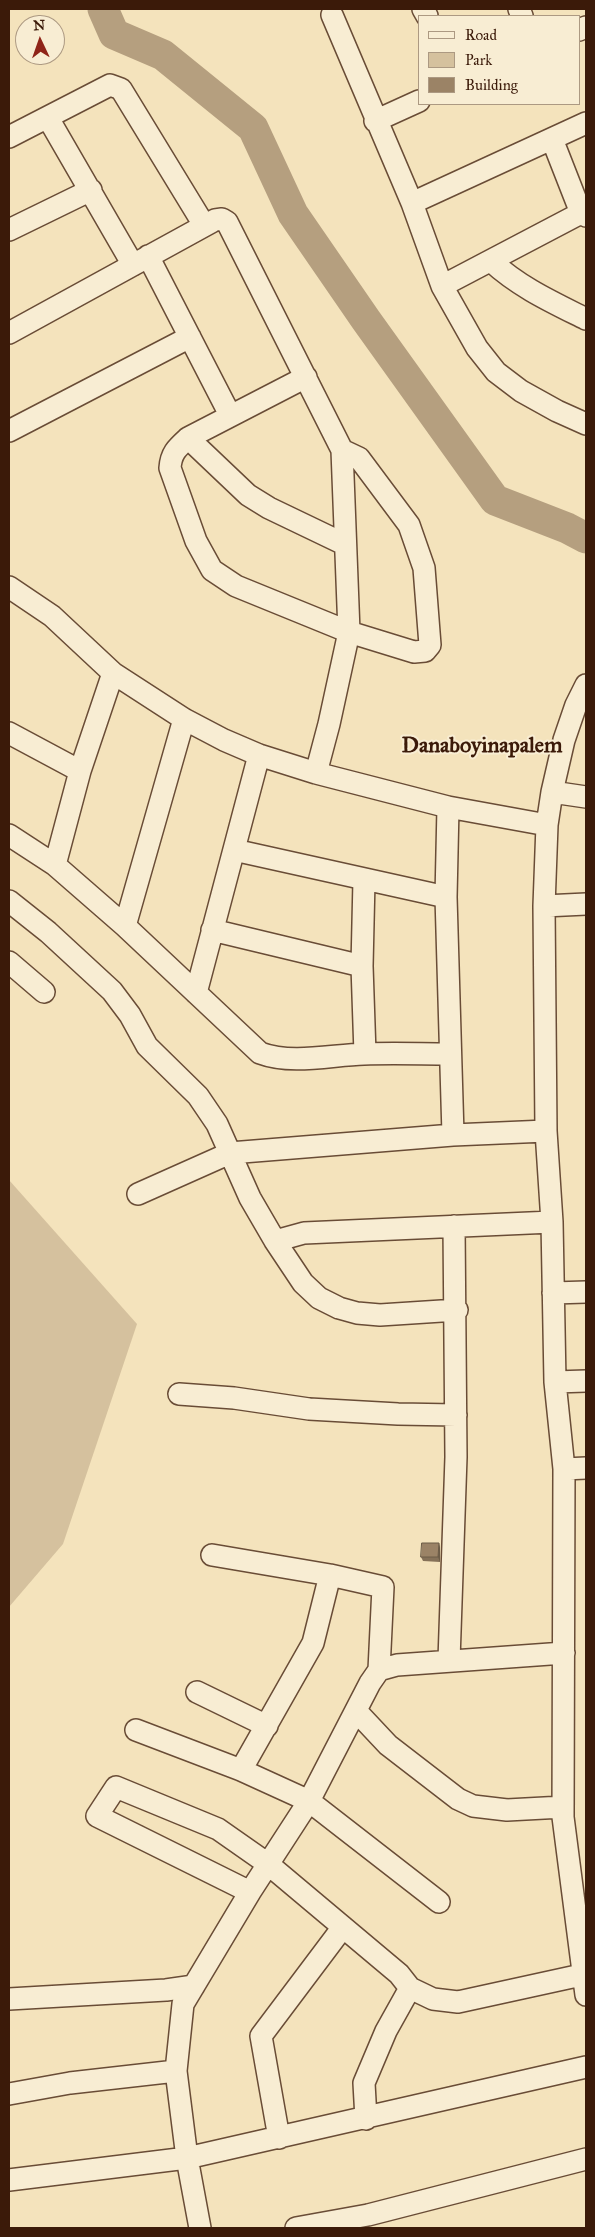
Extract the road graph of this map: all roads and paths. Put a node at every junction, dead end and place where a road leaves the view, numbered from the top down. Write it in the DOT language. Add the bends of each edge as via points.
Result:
graph roads {
  1 [pos="332,15"];
  2 [pos="418,101"];
  3 [pos="48,118"];
  4 [pos="376,121"];
  5 [pos="586,123"];
  6 [pos="9,136"];
  7 [pos="552,140"];
  8 [pos="91,190"];
  9 [pos="412,203"];
  10 [pos="584,215"];
  11 [pos="204,225"];
  12 [pos="9,230"];
  13 [pos="141,260"];
  14 [pos="491,261"];
  15 [pos="442,286"];
  16 [pos="586,319"];
  17 [pos="9,333"];
  18 [pos="190,337"];
  19 [pos="306,377"];
  20 [pos="230,416"];
  21 [pos="586,424"];
  22 [pos="9,431"];
  23 [pos="188,438"];
  24 [pos="342,450"];
  25 [pos="344,544"];
  26 [pos="9,586"];
  27 [pos="349,632"];
  28 [pos="113,673"];
  29 [pos="586,685"];
  30 [pos="184,719"];
  31 [pos="9,732"];
  32 [pos="258,755"];
  33 [pos="80,771"];
  34 [pos="316,773"];
  35 [pos="552,792"];
  36 [pos="586,797"];
  37 [pos="448,807"];
  38 [pos="548,825"];
  39 [pos="9,835"];
  40 [pos="234,850"];
  41 [pos="54,865"];
  42 [pos="364,880"];
  43 [pos="446,897"];
  44 [pos="9,902"];
  45 [pos="586,904"];
  46 [pos="544,906"];
  47 [pos="125,926"];
  48 [pos="212,930"];
  49 [pos="9,962"];
  50 [pos="362,966"];
  51 [pos="44,992"];
  52 [pos="196,992"];
  53 [pos="365,1054"];
  54 [pos="450,1054"];
  55 [pos="546,1131"];
  56 [pos="453,1135"];
  57 [pos="230,1153"];
  58 [pos="138,1194"];
  59 [pos="552,1222"];
  60 [pos="454,1226"];
  61 [pos="275,1240"];
  62 [pos="586,1292"];
  63 [pos="553,1293"];
  64 [pos="456,1310"];
  65 [pos="586,1381"];
  66 [pos="555,1382"];
  67 [pos="179,1394"];
  68 [pos="456,1414"];
  69 [pos="586,1468"];
  70 [pos="564,1469"];
  71 [pos="212,1555"];
  72 [pos="330,1575"];
  73 [pos="564,1653"];
  74 [pos="449,1660"];
  75 [pos="380,1670"];
  76 [pos="197,1692"];
  77 [pos="357,1712"];
  78 [pos="268,1726"];
  79 [pos="136,1730"];
  80 [pos="241,1770"];
  81 [pos="309,1801"];
  82 [pos="563,1807"];
  83 [pos="268,1864"];
  84 [pos="250,1892"];
  85 [pos="439,1902"];
  86 [pos="343,1927"];
  87 [pos="585,1981"];
  88 [pos="194,1986"];
  89 [pos="410,1988"];
  90 [pos="9,1999"];
  91 [pos="586,2067"];
  92 [pos="176,2070"];
  93 [pos="9,2094"];
  94 [pos="366,2119"];
  95 [pos="279,2138"];
  96 [pos="187,2158"];
  97 [pos="586,2159"];
  98 [pos="9,2180"];
  99 [pos="200,2228"];
  100 [pos="296,2228"];
  1 -- 4 [label="street"];
  2 -- 4 [label="street"];
  3 -- 6 [label="street"];
  3 -- 8 [label="street"];
  3 -- 11 [label="street" via="110,85 121,89"];
  4 -- 9 [label="street"];
  5 -- 7 [label="street"];
  7 -- 9 [label="street"];
  7 -- 10 [label="street"];
  8 -- 12 [label="street"];
  8 -- 13 [label="street"];
  9 -- 15 [label="street"];
  10 -- 14 [label="street"];
  11 -- 13 [label="street"];
  11 -- 19 [label="street" via="215,220 227,222"];
  13 -- 17 [label="street"];
  13 -- 18 [label="street"];
  14 -- 15 [label="street"];
  14 -- 16 [label="street" via="527,289"];
  15 -- 21 [label="street" via="477,348 496,372 521,391"];
  18 -- 20 [label="street"];
  18 -- 22 [label="street"];
  19 -- 20 [label="street"];
  19 -- 24 [label="street"];
  20 -- 23 [label="street"];
  23 -- 25 [label="street" via="248,495"];
  23 -- 27 [label="street" via="175,449 170,468 196,541 212,570 236,586"];
  24 -- 25 [label="street"];
  24 -- 27 [label="street" via="359,458 409,525 424,568 430,645 425,651 414,652"];
  25 -- 27 [label="street"];
  26 -- 28 [label="street" via="52,616"];
  27 -- 34 [label="street"];
  28 -- 30 [label="street"];
  28 -- 33 [label="street"];
  29 -- 35 [label="street" via="564,740"];
  30 -- 32 [label="street"];
  30 -- 47 [label="street"];
  31 -- 33 [label="street"];
  32 -- 34 [label="street"];
  32 -- 40 [label="street"];
  33 -- 41 [label="street"];
  34 -- 37 [label="street"];
  35 -- 36 [label="street"];
  35 -- 38 [label="street"];
  37 -- 38 [label="street"];
  37 -- 43 [label="street"];
  38 -- 46 [label="street"];
  39 -- 41 [label="street"];
  40 -- 42 [label="street"];
  40 -- 48 [label="street"];
  41 -- 47 [label="street"];
  42 -- 43 [label="street"];
  42 -- 50 [label="street"];
  43 -- 54 [label="street"];
  44 -- 57 [label="street" via="48,932 112,991 147,1046 198,1096 217,1124"];
  45 -- 46 [label="street"];
  46 -- 55 [label="street"];
  47 -- 52 [label="street"];
  48 -- 50 [label="street"];
  48 -- 52 [label="street"];
  49 -- 51 [label="street"];
  50 -- 53 [label="street"];
  52 -- 53 [label="street" via="260,1053 287,1058"];
  53 -- 54 [label="street"];
  54 -- 56 [label="street"];
  55 -- 56 [label="street"];
  55 -- 59 [label="street"];
  56 -- 57 [label="street"];
  57 -- 58 [label="street"];
  57 -- 61 [label="street" via="250,1198"];
  59 -- 60 [label="street"];
  59 -- 63 [label="street"];
  60 -- 61 [label="street" via="304,1233"];
  60 -- 64 [label="street"];
  61 -- 64 [label="street" via="303,1283 319,1298 339,1308 380,1315"];
  62 -- 63 [label="street"];
  63 -- 66 [label="street"];
  64 -- 68 [label="street"];
  65 -- 66 [label="street"];
  66 -- 70 [label="street"];
  67 -- 68 [label="street" via="309,1409"];
  68 -- 74 [label="street"];
  69 -- 70 [label="street"];
  70 -- 73 [label="street"];
  71 -- 72 [label="street"];
  72 -- 75 [label="street" via="383,1587"];
  72 -- 78 [label="street" via="313,1643"];
  73 -- 74 [label="street"];
  73 -- 82 [label="street"];
  74 -- 75 [label="street" via="397,1665"];
  75 -- 77 [label="street" via="370,1683"];
  76 -- 78 [label="street"];
  77 -- 81 [label="street"];
  77 -- 82 [label="street" via="388,1745 458,1799 473,1806 507,1810"];
  78 -- 80 [label="street"];
  79 -- 80 [label="street"];
  80 -- 81 [label="street"];
  81 -- 83 [label="street"];
  81 -- 85 [label="street"];
  82 -- 87 [label="street"];
  83 -- 84 [label="street"];
  83 -- 84 [label="street" via="218,1829 116,1787 97,1816"];
  83 -- 86 [label="street"];
  84 -- 88 [label="street"];
  86 -- 89 [label="street" via="399,1974"];
  86 -- 95 [label="street" via="261,2036"];
  87 -- 89 [label="street" via="458,2002 433,1999"];
  88 -- 90 [label="street"];
  88 -- 92 [label="street" via="183,2004"];
  89 -- 94 [label="street" via="386,2031 364,2083"];
  91 -- 94 [label="street"];
  92 -- 93 [label="street"];
  92 -- 96 [label="street"];
  94 -- 95 [label="street"];
  95 -- 96 [label="street"];
  96 -- 98 [label="street"];
  96 -- 99 [label="street"];
  97 -- 100 [label="street" via="368,2215"];
}
